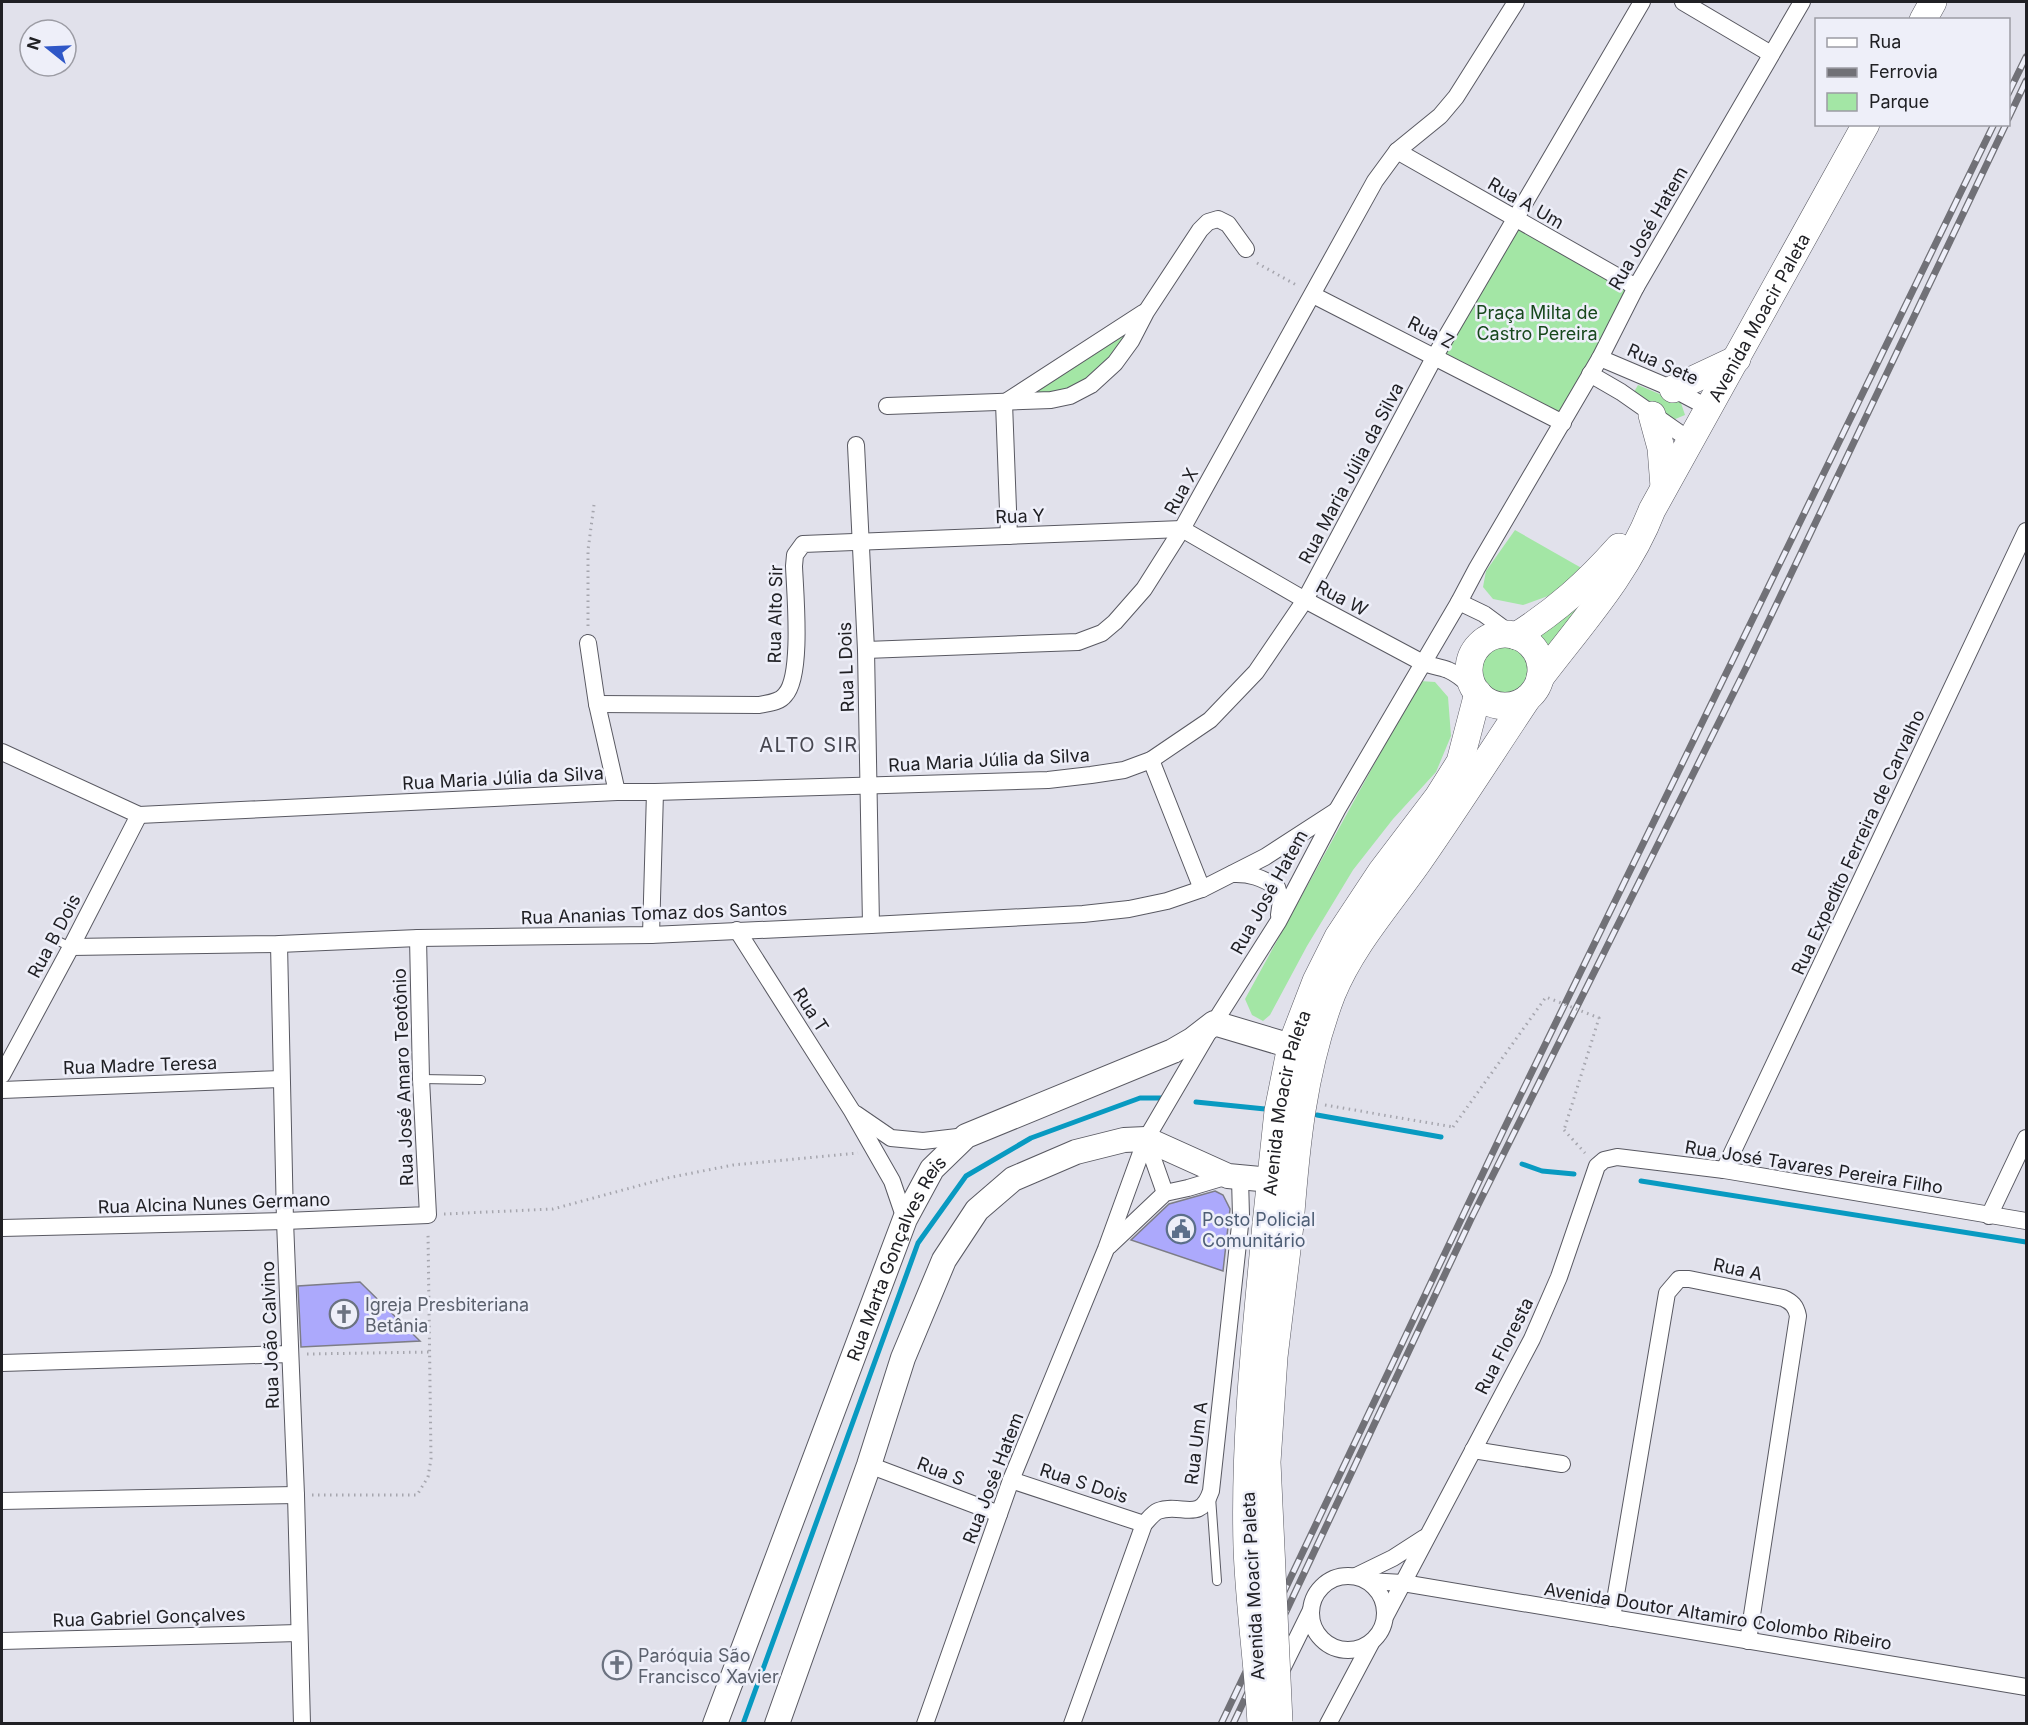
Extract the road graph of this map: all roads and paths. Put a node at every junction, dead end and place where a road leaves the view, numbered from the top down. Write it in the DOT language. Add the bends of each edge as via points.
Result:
graph roads {
  1 [pos="1516,2"];
  2 [pos="1642,2"];
  3 [pos="1683,2"];
  4 [pos="1802,2"];
  5 [pos="1933,2"];
  6 [pos="1924,18"];
  7 [pos="1771,54"];
  8 [pos="1865,126"];
  9 [pos="1397,151"];
  10 [pos="1514,219"];
  11 [pos="1246,249"];
  12 [pos="1257,264"];
  13 [pos="1636,287"];
  14 [pos="1313,295"];
  15 [pos="1146,312"];
  16 [pos="1435,356"];
  17 [pos="1600,358"];
  18 [pos="1737,359"];
  19 [pos="1590,374"];
  20 [pos="1673,389"];
  21 [pos="1004,403"];
  22 [pos="887,406"];
  23 [pos="1709,408"];
  24 [pos="1652,415"];
  25 [pos="1563,423"];
  26 [pos="1691,441"];
  27 [pos="856,445"];
  28 [pos="1658,498"];
  29 [pos="594,505"];
  30 [pos="1182,529"];
  31 [pos="2026,531"];
  32 [pos="1009,536"];
  33 [pos="860,542"];
  34 [pos="1477,568"];
  35 [pos="1305,600"];
  36 [pos="1459,602"];
  37 [pos="1501,626"];
  38 [pos="588,643"];
  39 [pos="866,650"];
  40 [pos="1423,663"];
  41 [pos="1534,689"];
  42 [pos="1476,691"];
  43 [pos="597,704"];
  44 [pos="2,752"];
  45 [pos="1151,760"];
  46 [pos="868,786"];
  47 [pos="617,792"];
  48 [pos="655,792"];
  49 [pos="1337,810"];
  50 [pos="139,815"];
  51 [pos="1231,874"];
  52 [pos="1202,889"];
  53 [pos="1278,922"];
  54 [pos="872,925"];
  55 [pos="736,930"];
  56 [pos="651,935"];
  57 [pos="418,938"];
  58 [pos="64,943"];
  59 [pos="279,944"];
  60 [pos="1214,1023"];
  61 [pos="1291,1046"];
  62 [pos="2,1075"];
  63 [pos="281,1079"];
  64 [pos="421,1079"];
  65 [pos="481,1080"];
  66 [pos="2,1090"];
  67 [pos="1303,1102"];
  68 [pos="852,1112"];
  69 [pos="966,1136"];
  70 [pos="2026,1138"];
  71 [pos="1146,1139"];
  72 [pos="874,1151"];
  73 [pos="1597,1166"];
  74 [pos="1724,1170"];
  75 [pos="1234,1177"];
  76 [pos="1271,1180"];
  77 [pos="1165,1193"];
  78 [pos="428,1215"];
  79 [pos="1989,1216"];
  80 [pos="905,1219"];
  81 [pos="285,1221"];
  82 [pos="2026,1221"];
  83 [pos="1278,1225"];
  84 [pos="2,1228"];
  85 [pos="1106,1249"];
  86 [pos="431,1352"];
  87 [pos="290,1354"];
  88 [pos="2,1363"];
  89 [pos="1473,1450"];
  90 [pos="1562,1464"];
  91 [pos="869,1465"];
  92 [pos="1011,1480"];
  93 [pos="1211,1491"];
  94 [pos="296,1495"];
  95 [pos="2,1501"];
  96 [pos="999,1514"];
  97 [pos="1144,1524"];
  98 [pos="1427,1535"];
  99 [pos="1362,1579"];
  100 [pos="1217,1581"];
  101 [pos="1403,1583"];
  102 [pos="1311,1609"];
  103 [pos="1386,1615"];
  104 [pos="1612,1618"];
  105 [pos="298,1633"];
  106 [pos="2,1641"];
  107 [pos="1748,1641"];
  108 [pos="1371,1643"];
  109 [pos="2026,1687"];
  110 [pos="302,1724"];
  111 [pos="715,1724"];
  112 [pos="777,1724"];
  113 [pos="925,1724"];
  114 [pos="1072,1724"];
  115 [pos="1256,1724"];
  116 [pos="1262,1724"];
  117 [pos="1279,1724"];
  118 [pos="1328,1724"];
  1 -- 9 [label="street, Rua X" via="1440,116"];
  2 -- 10 [label="street, Rua Maria Júlia da Silva"];
  3 -- 7 [label="street"];
  4 -- 7 [label="street, Rua José Hatem"];
  5 -- 6 [label="main road"];
  7 -- 13 [label="street, Rua José Hatem"];
  8 -- 18 [label="main road, Avenida Moacir Paleta"];
  9 -- 10 [label="street, Rua A Um"];
  9 -- 14 [label="street, Rua X" via="1365,198"];
  10 -- 13 [label="street, Rua A Um"];
  10 -- 16 [label="street, Rua Maria Júlia da Silva"];
  11 -- 15 [label="street" via="1228,224 1218,219 1208,222"];
  12 -- 14 [label="path"];
  13 -- 17 [label="street, Rua José Hatem"];
  14 -- 16 [label="street, Rua Z"];
  14 -- 30 [label="street, Rua X"];
  15 -- 21 [label="street"];
  15 -- 21 [label="street" via="1115,363 1091,385 1051,400"];
  16 -- 25 [label="street, Rua Z"];
  16 -- 35 [label="street, Rua Maria Júlia da Silva"];
  17 -- 19 [label="street, Rua José Hatem"];
  17 -- 20 [label="street, Rua Sete"];
  18 -- 20 [label="main road"];
  18 -- 23 [label="main road, Avenida Moacir Paleta"];
  19 -- 24 [label="street"];
  19 -- 25 [label="street, Rua José Hatem"];
  20 -- 23 [label="street, Rua Sete"];
  21 -- 22 [label="street"];
  21 -- 32 [label="street"];
  23 -- 26 [label="main road, Avenida Moacir Paleta"];
  24 -- 26 [label="street"];
  24 -- 28 [label="main road" via="1661,448"];
  25 -- 34 [label="street, Rua José Hatem"];
  26 -- 28 [label="main road, Avenida Moacir Paleta"];
  27 -- 33 [label="street, Rua L Dois"];
  28 -- 37 [label="main road, Avenida Moacir Paleta" via="1588,581 1549,614"];
  28 -- 41 [label="main road, Avenida Moacir Paleta" via="1613,581"];
  29 -- 38 [label="path" via="588,550"];
  30 -- 32 [label="street, Rua Y"];
  30 -- 35 [label="street, Rua W"];
  30 -- 39 [label="street, Rua X" via="1144,589 1102,633 1078,642 1057,644"];
  31 -- 74 [label="street, Rua Expedito Ferreira de Carvalho"];
  32 -- 33 [label="street, Rua Y"];
  33 -- 39 [label="street, Rua L Dois"];
  33 -- 43 [label="street, Rua Alto Sir" via="803,544 795,555 796,661 786,694 778,701 759,705"];
  34 -- 36 [label="street, Rua José Hatem"];
  34 -- 37 [label="street, Rua José Hatem" via="1473,590"];
  35 -- 40 [label="street, Rua W"];
  35 -- 45 [label="street, Rua Maria Júlia da Silva" via="1256,672 1210,720"];
  36 -- 37 [label="street"];
  36 -- 40 [label="street, Rua José Hatem"];
  37 -- 41 [label="main road" via="1533,648 1539,657 1541,668"];
  37 -- 42 [label="main road, Avenida Moacir Paleta" via="1499,634 1488,638 1472,655 1470,678"];
  38 -- 43 [label="street"];
  39 -- 46 [label="street, Rua L Dois"];
  40 -- 42 [label="street" via="1456,674"];
  40 -- 49 [label="street, Rua José Hatem"];
  41 -- 42 [label="main road" via="1518,704 1507,706 1496,705"];
  41 -- 67 [label="main road, Avenida Moacir Paleta" via="1366,932 1333,992 1313,1050"];
  42 -- 61 [label="main road, Avenida Moacir Paleta" via="1460,762 1338,937"];
  43 -- 47 [label="street"];
  44 -- 50 [label="street, Rua Maria Júlia da Silva"];
  45 -- 46 [label="street, Rua Maria Júlia da Silva" via="1124,770 1048,780"];
  45 -- 52 [label="street"];
  46 -- 48 [label="street, Rua Maria Júlia da Silva"];
  46 -- 54 [label="street, Rua L Dois"];
  47 -- 48 [label="street, Rua Maria Júlia da Silva"];
  47 -- 50 [label="street, Rua Maria Júlia da Silva"];
  48 -- 56 [label="street"];
  49 -- 51 [label="street, Rua Ananias Tomaz dos Santos"];
  49 -- 53 [label="street, Rua José Hatem"];
  50 -- 58 [label="street, Rua B Dois"];
  51 -- 52 [label="street, Rua Ananias Tomaz dos Santos"];
  51 -- 53 [label="street" via="1262,878 1276,887 1281,901"];
  52 -- 54 [label="street, Rua Ananias Tomaz dos Santos" via="1129,909"];
  53 -- 60 [label="street, Rua José Hatem"];
  54 -- 55 [label="street, Rua Ananias Tomaz dos Santos"];
  55 -- 56 [label="street, Rua Ananias Tomaz dos Santos"];
  55 -- 68 [label="street, Rua T"];
  56 -- 57 [label="street, Rua Ananias Tomaz dos Santos"];
  57 -- 59 [label="street, Rua Ananias Tomaz dos Santos"];
  57 -- 64 [label="street, Rua José Amaro Teotônio"];
  58 -- 59 [label="street, Rua Ananias Tomaz dos Santos"];
  58 -- 62 [label="street, Rua B Dois"];
  59 -- 63 [label="street, Rua João Calvino"];
  60 -- 61 [label="street"];
  60 -- 69 [label="street, Rua Marta Gonçalves Reis" via="1173,1051"];
  60 -- 71 [label="street, Rua José Hatem"];
  61 -- 76 [label="main road, Avenida Moacir Paleta" via="1278,1111"];
  63 -- 66 [label="street, Rua Madre Teresa"];
  63 -- 81 [label="street, Rua João Calvino"];
  64 -- 65 [label="lane"];
  64 -- 78 [label="street, Rua José Amaro Teotônio"];
  67 -- 73 [label="path, bridge" via="1453,1127 1546,996 1599,1018 1564,1130"];
  67 -- 83 [label="main road, Avenida Moacir Paleta"];
  68 -- 69 [label="street, Rua T" via="891,1138 923,1141"];
  68 -- 72 [label="street, Rua T"];
  69 -- 80 [label="street, Rua Marta Gonçalves Reis" via="932,1168"];
  70 -- 79 [label="street"];
  71 -- 75 [label="street"];
  71 -- 77 [label="street"];
  71 -- 85 [label="street, Rua José Hatem"];
  71 -- 91 [label="street" via="1108,1143 1076,1152 1013,1179 977,1210 944,1260 903,1358"];
  72 -- 78 [label="path" via="733,1165 667,1178 553,1209"];
  72 -- 80 [label="street, Rua T" via="892,1181"];
  73 -- 74 [label="street, Rua José Tavares Pereira Filho" via="1617,1157"];
  73 -- 89 [label="street, Rua Floresta" via="1556,1285"];
  74 -- 79 [label="street, Rua José Tavares Pereira Filho"];
  75 -- 76 [label="street"];
  75 -- 77 [label="street"];
  75 -- 93 [label="street, Rua Um A" via="1241,1216"];
  76 -- 83 [label="main road, Avenida Moacir Paleta"];
  77 -- 85 [label="street, Rua José Hatem"];
  78 -- 81 [label="street, Rua Alcina Nunes Germano"];
  78 -- 86 [label="path"];
  79 -- 82 [label="street, Rua José Tavares Pereira Filho"];
  80 -- 111 [label="street, Rua Marta Gonçalves Reis"];
  81 -- 84 [label="street, Rua Alcina Nunes Germano"];
  81 -- 87 [label="street, Rua João Calvino"];
  83 -- 116 [label="main road, Avenida Moacir Paleta, bridge" via="1249,1397 1247,1457 1247,1548"];
  83 -- 117 [label="main road, Avenida Moacir Paleta, bridge" via="1267,1462"];
  85 -- 92 [label="street, Rua José Hatem"];
  86 -- 87 [label="path"];
  86 -- 94 [label="path" via="431,1459 428,1477 417,1495"];
  87 -- 88 [label="street"];
  87 -- 94 [label="street, Rua João Calvino"];
  89 -- 90 [label="street"];
  89 -- 98 [label="street, Rua Floresta"];
  91 -- 96 [label="street, Rua S"];
  91 -- 112 [label="street"];
  92 -- 96 [label="street, Rua José Hatem"];
  92 -- 97 [label="street, Rua S Dois"];
  93 -- 97 [label="street, Rua Um A" via="1199,1509 1156,1512"];
  93 -- 100 [label="lane"];
  94 -- 95 [label="street"];
  94 -- 105 [label="street, Rua João Calvino"];
  96 -- 113 [label="street, Rua José Hatem"];
  97 -- 114 [label="street"];
  98 -- 99 [label="street, Rua Floresta"];
  98 -- 101 [label="street, Rua Floresta"];
  99 -- 101 [label="street, Rua Floresta"];
  99 -- 102 [label="street, Rua Floresta" via="1343,1576 1327,1583"];
  99 -- 103 [label="street" via="1378,1590"];
  101 -- 103 [label="street, Rua Floresta"];
  101 -- 104 [label="street, Avenida Doutor Altamiro Colombo Ribeiro"];
  102 -- 108 [label="street" via="1316,1633 1330,1646 1348,1651"];
  102 -- 115 [label="street, Rua Floresta"];
  103 -- 108 [label="street, Rua Floresta" via="1384,1626"];
  104 -- 107 [label="street, Avenida Doutor Altamiro Colombo Ribeiro"];
  104 -- 107 [label="street, Rua A" via="1667,1293 1678,1279 1689,1279 1783,1298 1797,1309"];
  105 -- 106 [label="street, Rua Gabriel Gonçalves"];
  105 -- 110 [label="street, Rua João Calvino"];
  107 -- 109 [label="street, Avenida Doutor Altamiro Colombo Ribeiro"];
  108 -- 118 [label="street, Rua Floresta"];
}
